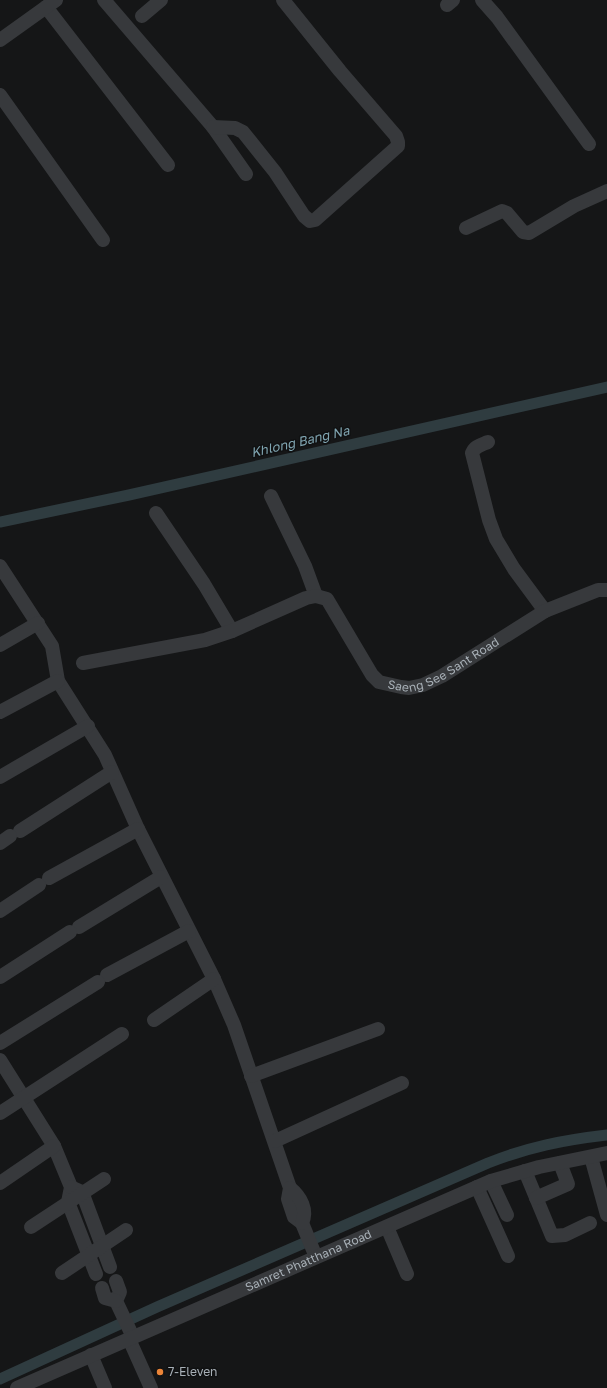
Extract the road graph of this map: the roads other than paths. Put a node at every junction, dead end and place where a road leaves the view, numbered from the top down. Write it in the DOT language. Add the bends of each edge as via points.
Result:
graph roads {
  1 [pos="104,0"];
  2 [pos="161,0"];
  3 [pos="284,0"];
  4 [pos="482,0"];
  5 [pos="51,3"];
  6 [pos="142,16"];
  7 [pos="0,40"];
  8 [pos="0,95"];
  9 [pos="213,127"];
  10 [pos="589,144"];
  11 [pos="168,165"];
  12 [pos="246,174"];
  13 [pos="607,191"];
  14 [pos="466,228"];
  15 [pos="104,240"];
  16 [pos="488,442"];
  17 [pos="271,496"];
  18 [pos="156,513"];
  19 [pos="2,574"];
  20 [pos="607,589"];
  21 [pos="316,596"];
  22 [pos="545,611"];
  23 [pos="38,623"];
  24 [pos="232,631"];
  25 [pos="0,645"];
  26 [pos="83,663"];
  27 [pos="58,681"];
  28 [pos="0,712"];
  29 [pos="88,726"];
  30 [pos="112,772"];
  31 [pos="0,777"];
  32 [pos="138,829"];
  33 [pos="10,837"];
  34 [pos="161,877"];
  35 [pos="0,911"];
  36 [pos="189,931"];
  37 [pos="0,977"];
  38 [pos="214,979"];
  39 [pos="154,1020"];
  40 [pos="378,1029"];
  41 [pos="122,1034"];
  42 [pos="0,1043"];
  43 [pos="0,1060"];
  44 [pos="251,1076"];
  45 [pos="402,1083"];
  46 [pos="24,1097"];
  47 [pos="0,1114"];
  48 [pos="275,1141"];
  49 [pos="54,1146"];
  50 [pos="607,1153"];
  51 [pos="590,1157"];
  52 [pos="560,1163"];
  53 [pos="525,1171"];
  54 [pos="104,1179"];
  55 [pos="491,1181"];
  56 [pos="0,1183"];
  57 [pos="476,1187"];
  58 [pos="77,1190"];
  59 [pos="536,1198"];
  60 [pos="68,1202"];
  61 [pos="507,1215"];
  62 [pos="607,1215"];
  63 [pos="590,1223"];
  64 [pos="387,1226"];
  65 [pos="31,1227"];
  66 [pos="126,1230"];
  67 [pos="102,1246"];
  68 [pos="313,1251"];
  69 [pos="89,1255"];
  70 [pos="508,1256"];
  71 [pos="110,1267"];
  72 [pos="62,1273"];
  73 [pos="96,1274"];
  74 [pos="407,1274"];
  75 [pos="116,1281"];
  76 [pos="102,1288"];
  77 [pos="116,1303"];
  78 [pos="130,1334"];
  79 [pos="91,1355"];
  80 [pos="17,1388"];
  81 [pos="104,1388"];
  82 [pos="151,1388"];
  1 -- 9 [label="street"];
  2 -- 6 [label="street"];
  3 -- 9 [label="street" via="396,136 398,146 316,220 310,221 242,132 235,128"];
  4 -- 10 [label="street"];
  5 -- 7 [label="street"];
  5 -- 11 [label="street"];
  8 -- 15 [label="street"];
  9 -- 12 [label="street"];
  13 -- 14 [label="street" via="574,206 529,233 523,232 507,213 502,211"];
  16 -- 22 [label="street" via="474,448 472,453 489,520 503,552"];
  17 -- 21 [label="street" via="305,566"];
  18 -- 24 [label="street"];
  19 -- 23 [label="street"];
  20 -- 22 [label="street, Saeng See Sant Road" via="598,590"];
  21 -- 22 [label="street, Saeng See Sant Road" via="327,599 372,675 379,682 409,688 442,676"];
  21 -- 24 [label="street"];
  23 -- 25 [label="street"];
  23 -- 27 [label="street" via="52,646"];
  24 -- 26 [label="street" via="205,640"];
  27 -- 28 [label="street"];
  27 -- 29 [label="street"];
  29 -- 30 [label="street"];
  29 -- 31 [label="street"];
  30 -- 32 [label="street"];
  30 -- 33 [label="street"];
  32 -- 34 [label="street"];
  32 -- 35 [label="street" via="44,881"];
  34 -- 36 [label="street"];
  34 -- 37 [label="street"];
  36 -- 38 [label="street"];
  36 -- 42 [label="street" via="103,979"];
  38 -- 39 [label="street"];
  38 -- 44 [label="street" via="234,1025"];
  40 -- 44 [label="street"];
  41 -- 46 [label="street"];
  43 -- 46 [label="street"];
  44 -- 48 [label="street"];
  45 -- 48 [label="street"];
  46 -- 47 [label="street"];
  46 -- 49 [label="street"];
  48 -- 68 [label="street" via="290,1188 300,1195 306,1215 304,1226"];
  49 -- 56 [label="street"];
  49 -- 58 [label="street"];
  50 -- 51 [label="street, Samret Phatthana Road"];
  51 -- 52 [label="street, Samret Phatthana Road"];
  51 -- 62 [label="street"];
  52 -- 53 [label="street, Samret Phatthana Road"];
  52 -- 59 [label="street" via="568,1184"];
  53 -- 55 [label="street, Samret Phatthana Road"];
  53 -- 59 [label="street"];
  54 -- 58 [label="street"];
  55 -- 57 [label="street, Samret Phatthana Road"];
  55 -- 61 [label="street"];
  57 -- 64 [label="street, Samret Phatthana Road"];
  57 -- 70 [label="street"];
  58 -- 60 [label="street"];
  58 -- 67 [label="street"];
  59 -- 63 [label="street" via="552,1236 565,1235"];
  60 -- 65 [label="street"];
  60 -- 69 [label="street"];
  64 -- 68 [label="street, Samret Phatthana Road"];
  64 -- 74 [label="street"];
  66 -- 67 [label="street"];
  67 -- 69 [label="street"];
  67 -- 71 [label="street"];
  68 -- 78 [label="street, Samret Phatthana Road"];
  69 -- 72 [label="street"];
  69 -- 73 [label="street"];
  75 -- 77 [label="street" via="120,1292"];
  76 -- 77 [label="street" via="106,1298"];
  77 -- 78 [label="street"];
  78 -- 79 [label="street, Samret Phatthana Road"];
  78 -- 82 [label="street"];
  79 -- 80 [label="street, Samret Phatthana Road"];
  79 -- 81 [label="street"];
}
